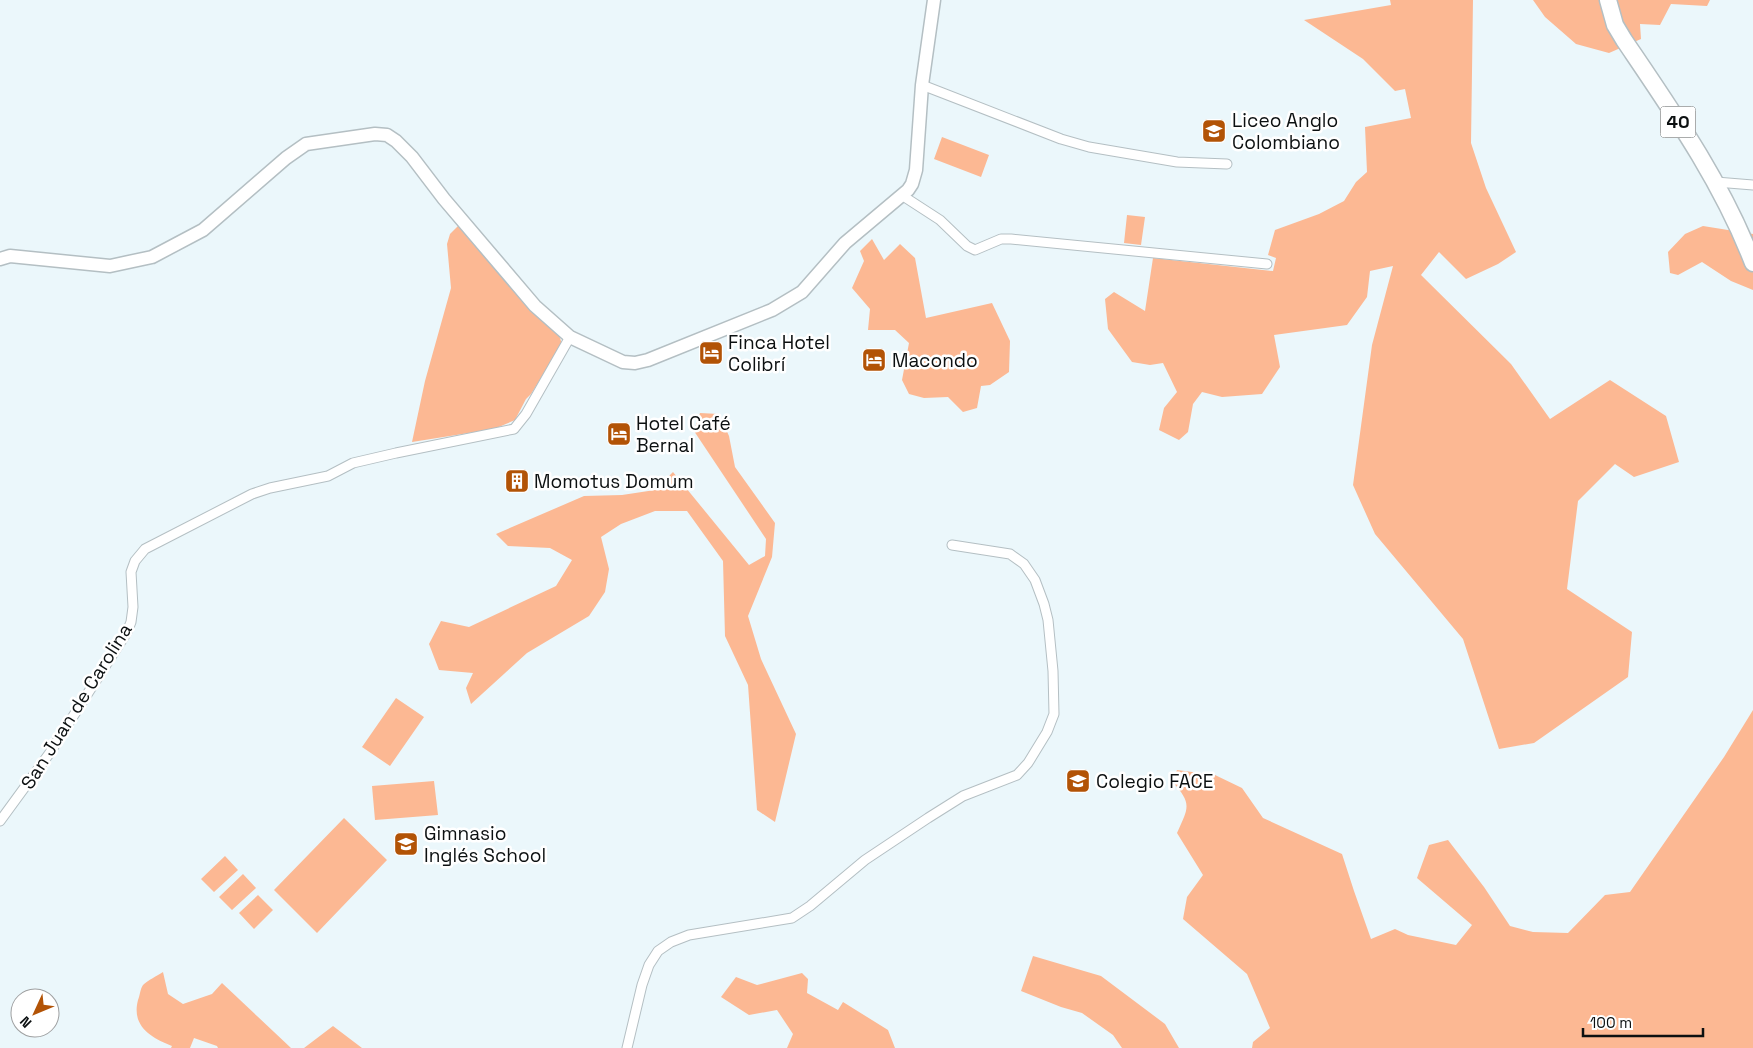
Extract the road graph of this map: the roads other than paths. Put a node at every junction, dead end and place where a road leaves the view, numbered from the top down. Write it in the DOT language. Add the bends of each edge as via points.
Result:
graph roads {
  1 [pos="934,0"];
  2 [pos="1608,0"];
  3 [pos="922,85"];
  4 [pos="1227,164"];
  5 [pos="1716,182"];
  6 [pos="1753,185"];
  7 [pos="903,196"];
  8 [pos="0,259"];
  9 [pos="1753,263"];
  10 [pos="1266,264"];
  11 [pos="570,337"];
  12 [pos="952,545"];
  13 [pos="0,821"];
  14 [pos="627,1048"];
  1 -- 3 [label="street"];
  2 -- 5 [label="highway, 40" via="1615,25"];
  3 -- 4 [label="street" via="1089,147 1177,162"];
  3 -- 7 [label="street" via="916,170 912,184"];
  5 -- 6 [label="street"];
  5 -- 9 [label="highway, 40"];
  7 -- 10 [label="street" via="940,220 975,250 1001,239 1011,239"];
  7 -- 11 [label="street" via="845,243 802,292 772,310 635,364 623,362"];
  8 -- 11 [label="street" via="10,256 110,266 152,257 203,230 306,144 387,135 412,157 535,306"];
  11 -- 13 [label="street, San Juan de Carolina" via="514,429 353,463 328,476 270,488 252,494 145,549 131,572 133,607 127,632 50,754"];
  12 -- 14 [label="street" via="1010,554 1024,564 1035,580 1044,604 1050,637 1054,714 1028,762 1017,775 963,796 928,818 865,860 792,918 689,935 658,951 642,985"];
}
